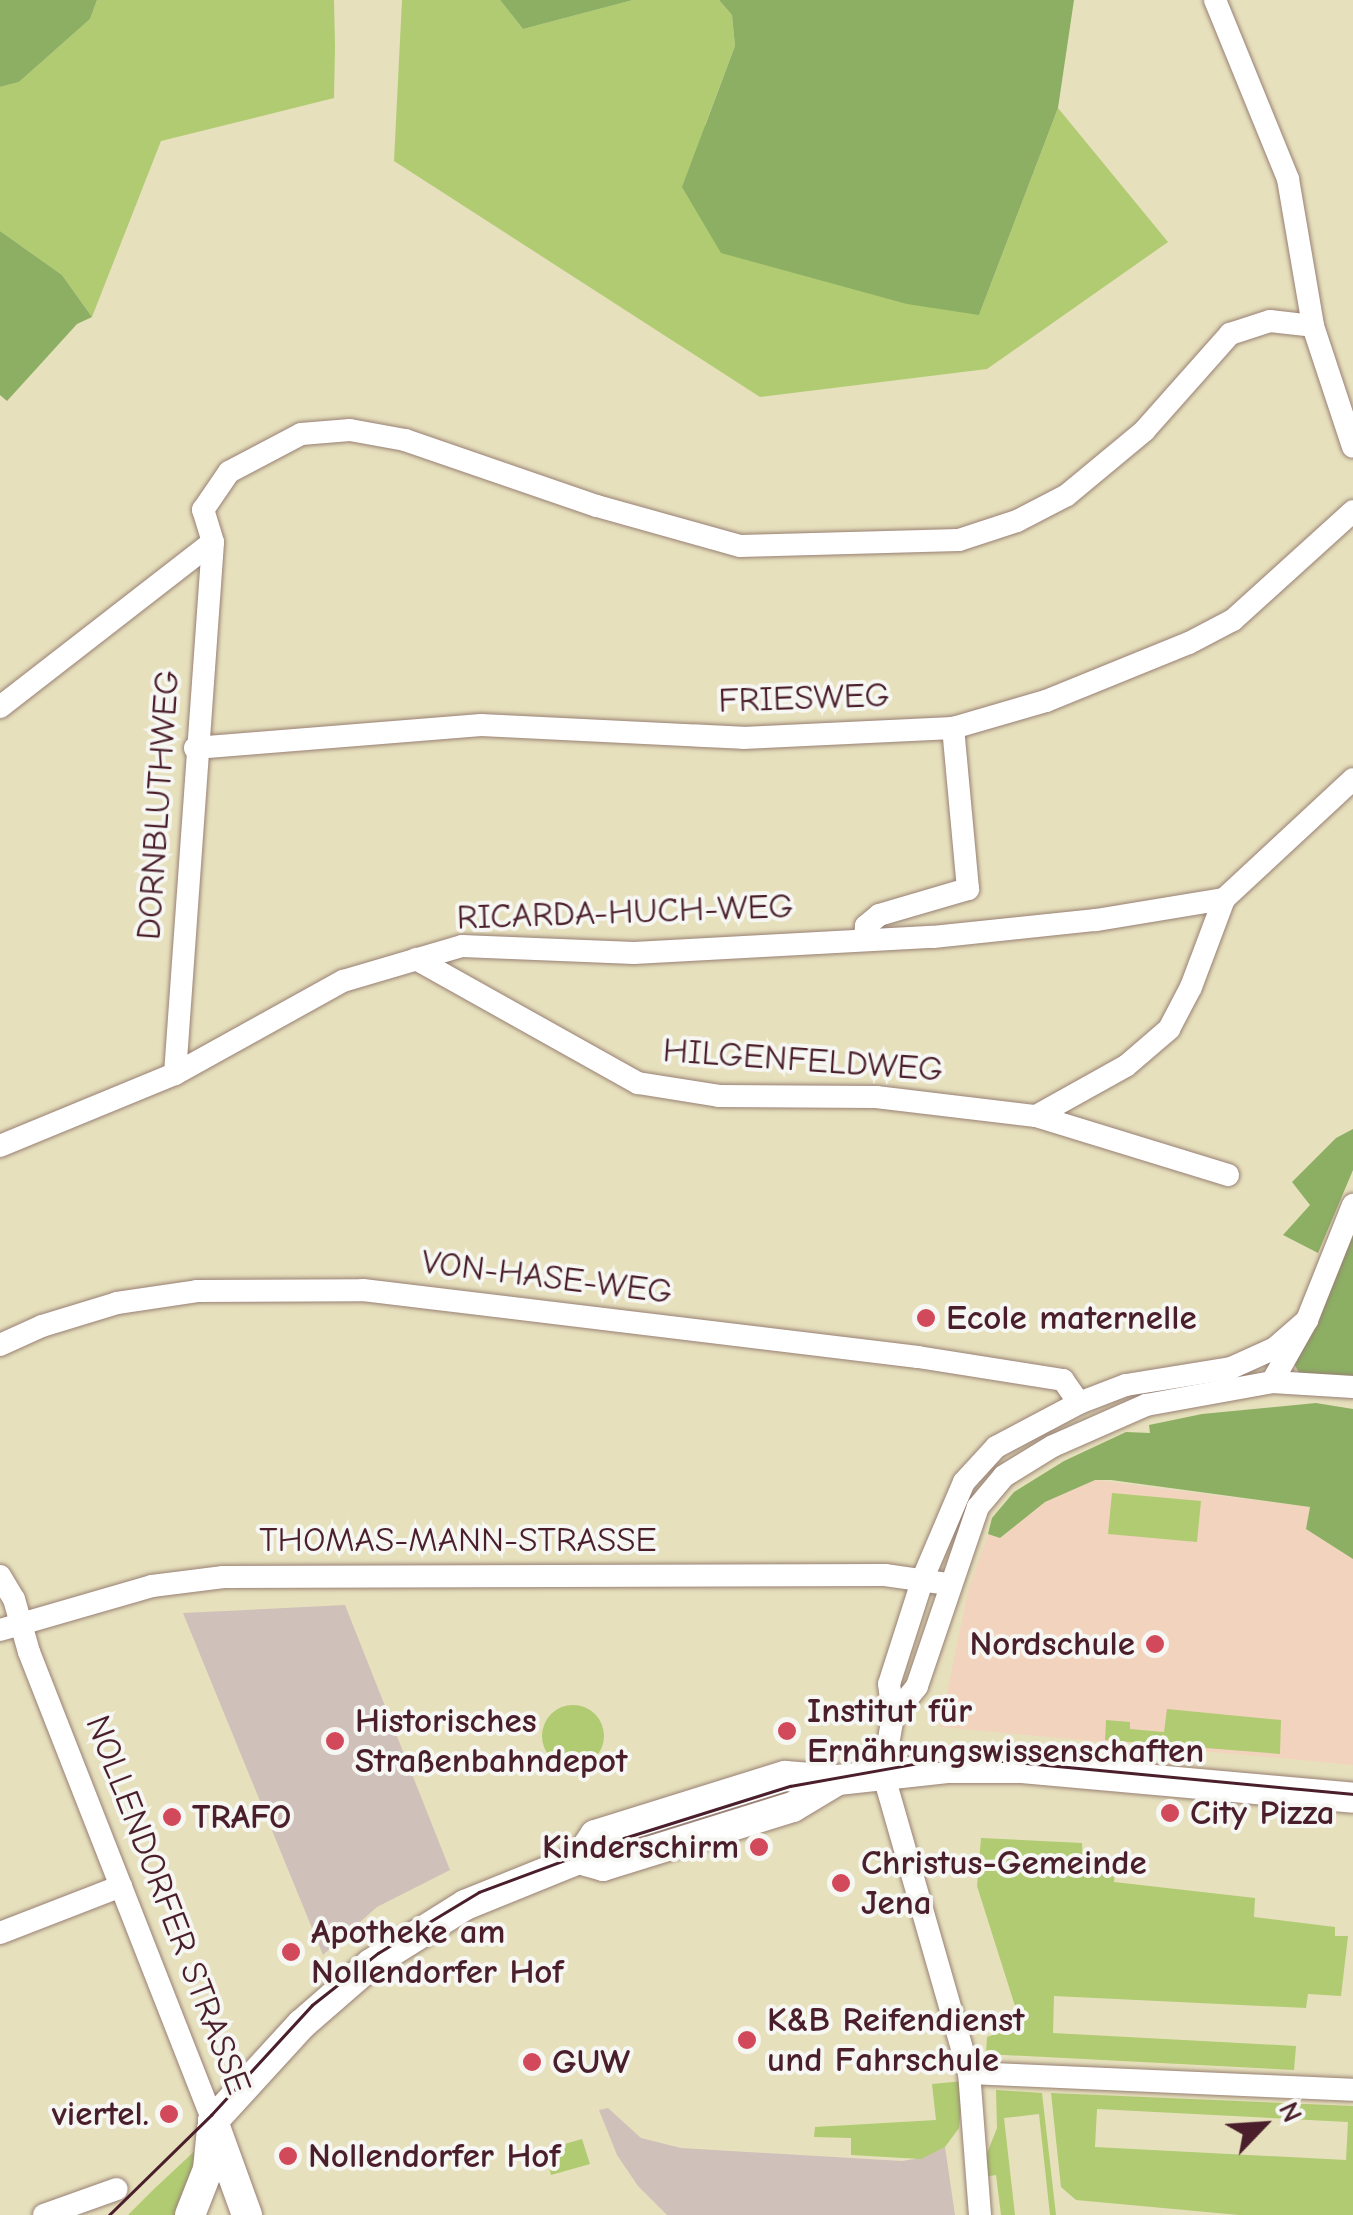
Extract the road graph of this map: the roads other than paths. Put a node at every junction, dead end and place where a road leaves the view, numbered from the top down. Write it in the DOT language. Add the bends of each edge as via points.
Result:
graph roads {
  1 [pos="1215,0"];
  2 [pos="1313,326"];
  3 [pos="1353,447"];
  4 [pos="1353,511"];
  5 [pos="213,542"];
  6 [pos="0,707"];
  7 [pos="952,728"];
  8 [pos="195,748"];
  9 [pos="1353,779"];
  10 [pos="1224,899"];
  11 [pos="865,938"];
  12 [pos="416,960"];
  13 [pos="175,1074"];
  14 [pos="1036,1116"];
  15 [pos="0,1146"];
  16 [pos="1228,1175"];
  17 [pos="1353,1205"];
  18 [pos="1306,1320"];
  19 [pos="0,1345"];
  20 [pos="1272,1382"];
  21 [pos="1353,1388"];
  22 [pos="1079,1402"];
  23 [pos="0,1576"];
  24 [pos="924,1578"];
  25 [pos="948,1584"];
  26 [pos="10,1626"];
  27 [pos="893,1716"];
  28 [pos="883,1773"];
  29 [pos="1353,1798"];
  30 [pos="121,1886"];
  31 [pos="0,1933"];
  32 [pos="968,2073"];
  33 [pos="1353,2090"];
  34 [pos="213,2121"];
  35 [pos="117,2188"];
  36 [pos="44,2215"];
  37 [pos="190,2215"];
  38 [pos="247,2215"];
  39 [pos="980,2215"];
  1 -- 2 [label="street" via="1288,179"];
  2 -- 3 [label="street"];
  2 -- 5 [label="street, DORNBLUTHWEG" via="1270,321 1230,334 1144,431 1067,495 959,540 740,546 597,506 406,440 350,430 301,434 229,472 203,510"];
  4 -- 7 [label="street, FRIESWEG" via="1234,620 1046,700"];
  5 -- 6 [label="street"];
  5 -- 8 [label="street, DORNBLUTHWEG"];
  7 -- 8 [label="street, FRIESWEG" via="743,738 481,725"];
  7 -- 11 [label="street" via="968,889 879,915 866,926"];
  8 -- 13 [label="street, DORNBLUTHWEG"];
  9 -- 10 [label="street"];
  10 -- 11 [label="street, RICARDA-HUCH-WEG" via="1076,922"];
  10 -- 14 [label="street" via="1169,1029 1126,1066"];
  11 -- 12 [label="street, RICARDA-HUCH-WEG" via="634,952 462,946"];
  12 -- 13 [label="street, RICARDA-HUCH-WEG" via="342,980"];
  12 -- 14 [label="street, HILGENFELDWEG" via="638,1083 719,1096 876,1098"];
  13 -- 15 [label="street, RICARDA-HUCH-WEG"];
  14 -- 16 [label="street, HILGENFELDWEG"];
  17 -- 18 [label="street"];
  18 -- 20 [label="street"];
  18 -- 22 [label="street" via="1275,1348 1231,1368 1126,1386"];
  19 -- 22 [label="street, VON-HASE-WEG" via="117,1303 196,1292 363,1290 918,1357 1063,1380"];
  20 -- 21 [label="street"];
  20 -- 25 [label="street" via="1146,1406 1053,1446 1004,1476 978,1507"];
  22 -- 24 [label="street" via="996,1447 964,1482"];
  23 -- 26 [label="street" via="14,1599"];
  24 -- 25 [label="street, THOMAS-MANN-STRASSE"];
  24 -- 26 [label="street, THOMAS-MANN-STRASSE" via="223,1576 152,1586"];
  24 -- 27 [label="street" via="889,1684"];
  25 -- 27 [label="street" via="917,1686"];
  26 -- 30 [label="street, NOLLENDORFER STRASSE"];
  27 -- 28 [label="street"];
  28 -- 29 [label="street" via="1020,1768"];
  28 -- 32 [label="street"];
  28 -- 34 [label="street" via="838,1780 784,1776 595,1835 579,1858 466,1905 371,1964 302,2024"];
  30 -- 31 [label="street"];
  30 -- 34 [label="street, NOLLENDORFER STRASSE"];
  32 -- 33 [label="street"];
  32 -- 39 [label="street"];
  34 -- 37 [label="street" via="208,2169"];
  34 -- 38 [label="street, NOLLENDORFER STRASSE"];
  35 -- 36 [label="street"];
}
